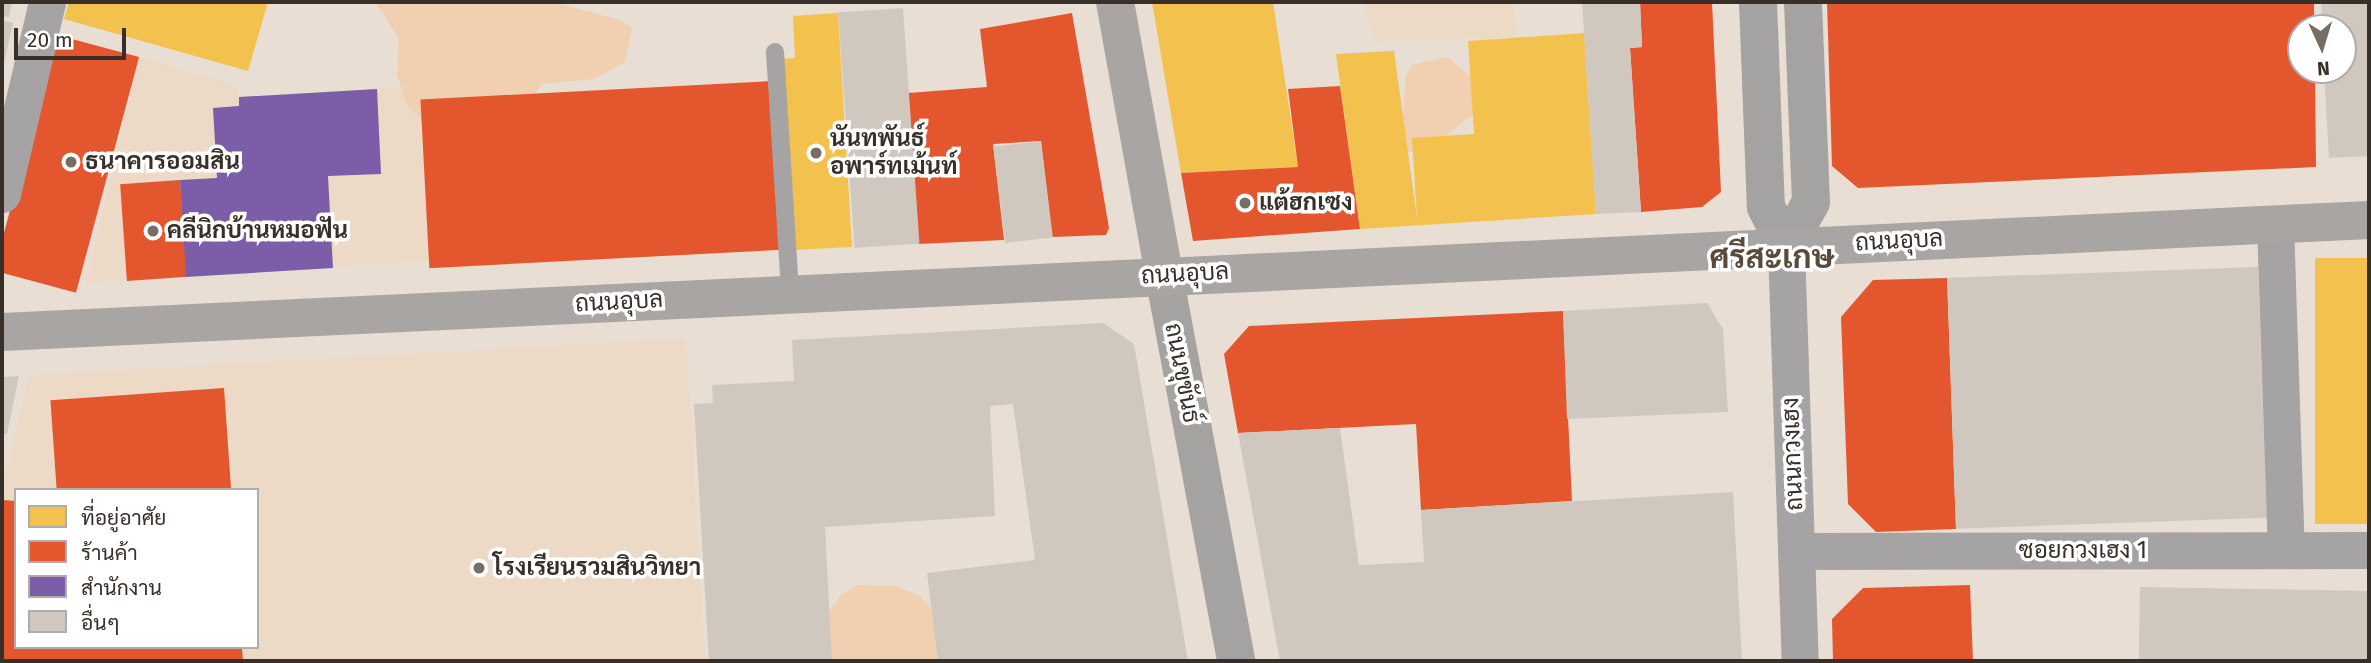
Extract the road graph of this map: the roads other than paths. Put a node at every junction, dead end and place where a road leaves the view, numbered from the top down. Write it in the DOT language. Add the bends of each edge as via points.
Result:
graph roads {
  1 [pos="47,2"];
  2 [pos="1115,2"];
  3 [pos="1758,2"];
  4 [pos="1803,2"];
  5 [pos="775,52"];
  6 [pos="2,194"];
  7 [pos="2369,220"];
  8 [pos="2275,224"];
  9 [pos="1786,247"];
  10 [pos="1164,275"];
  11 [pos="790,293"];
  12 [pos="2,332"];
  13 [pos="2286,550"];
  14 [pos="2369,550"];
  15 [pos="1796,551"];
  16 [pos="1236,661"];
  17 [pos="1800,661"];
  1 -- 6 [label="street"];
  2 -- 10 [label="main road, ถนนขุขันธ์"];
  3 -- 9 [label="street, ถนนกวงเฮง" via="1766,207"];
  4 -- 9 [label="street" via="1811,202"];
  5 -- 11 [label="lane"];
  7 -- 8 [label="main road, ถนนอุบล"];
  8 -- 9 [label="main road, ถนนอุบล"];
  8 -- 13 [label="street"];
  9 -- 10 [label="main road, ถนนอุบล"];
  9 -- 15 [label="street, ถนนกวงเฮง"];
  10 -- 11 [label="main road, ถนนอุบล"];
  10 -- 16 [label="street, ถนนขุขันธ์"];
  11 -- 12 [label="main road, ถนนอุบล"];
  13 -- 14 [label="street, ซอยกวงเฮง 1"];
  13 -- 15 [label="street, ซอยกวงเฮง 1"];
  15 -- 17 [label="street, ถนนกวงเฮง"];
}
